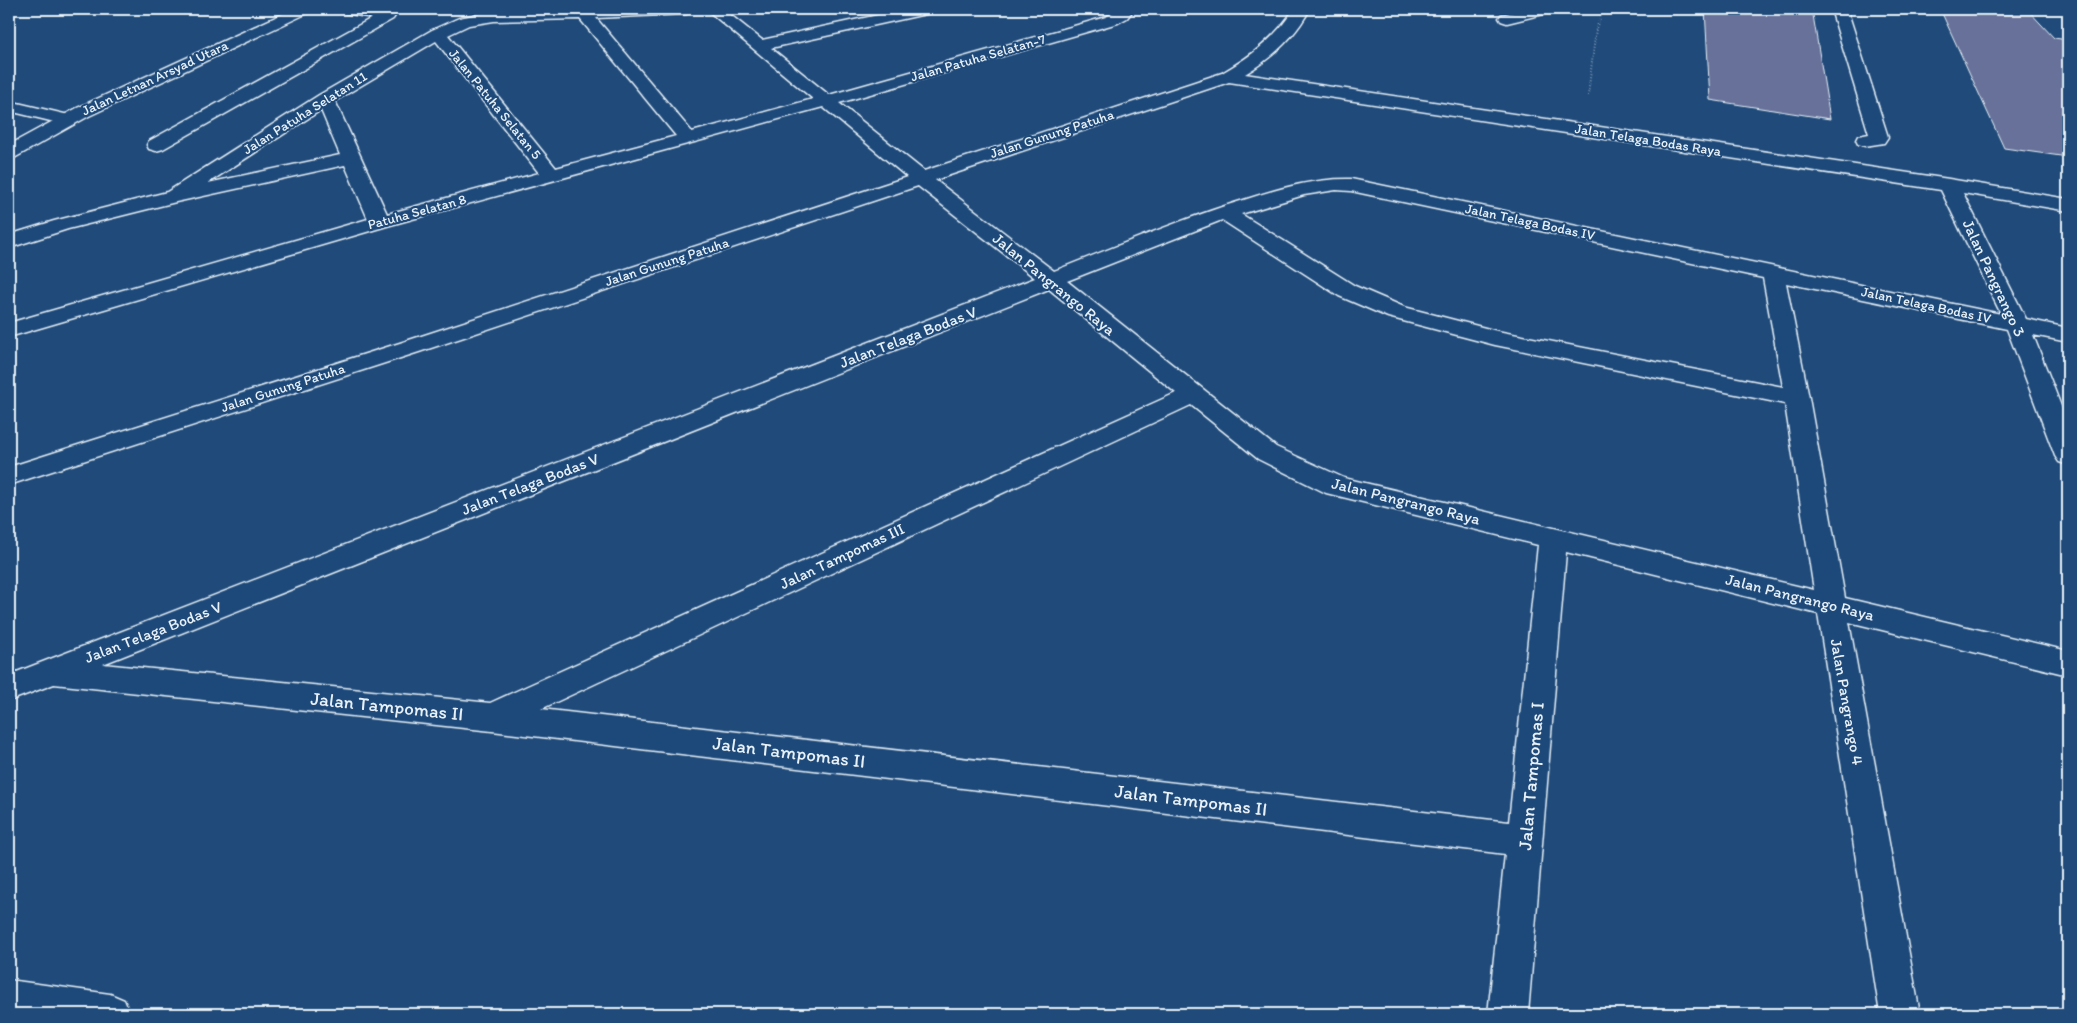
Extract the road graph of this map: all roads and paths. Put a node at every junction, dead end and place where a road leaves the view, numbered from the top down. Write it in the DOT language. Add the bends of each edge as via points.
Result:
graph roads {
  1 [pos="305,9"];
  2 [pos="345,9"];
  3 [pos="686,9"];
  4 [pos="714,9"];
  5 [pos="864,9"];
  6 [pos="926,9"];
  7 [pos="1126,9"];
  8 [pos="1302,9"];
  9 [pos="1548,9"];
  10 [pos="1604,9"];
  11 [pos="1840,9"];
  12 [pos="584,14"];
  13 [pos="901,15"];
  14 [pos="1507,18"];
  15 [pos="438,32"];
  16 [pos="761,45"];
  17 [pos="1228,77"];
  18 [pos="1588,97"];
  19 [pos="325,99"];
  20 [pos="827,101"];
  21 [pos="9,106"];
  22 [pos="67,120"];
  23 [pos="687,138"];
  24 [pos="1865,140"];
  25 [pos="156,145"];
  26 [pos="9,153"];
  27 [pos="352,158"];
  28 [pos="552,176"];
  29 [pos="920,178"];
  30 [pos="1950,185"];
  31 [pos="174,196"];
  32 [pos="2068,205"];
  33 [pos="1224,212"];
  34 [pos="380,222"];
  35 [pos="9,242"];
  36 [pos="1773,272"];
  37 [pos="1052,280"];
  38 [pos="2017,324"];
  39 [pos="9,330"];
  40 [pos="2068,335"];
  41 [pos="1192,395"];
  42 [pos="1797,398"];
  43 [pos="2068,456"];
  44 [pos="9,476"];
  45 [pos="1553,537"];
  46 [pos="1831,604"];
  47 [pos="2068,662"];
  48 [pos="52,672"];
  49 [pos="9,688"];
  50 [pos="492,717"];
  51 [pos="1526,840"];
  52 [pos="9,1000"];
  53 [pos="110,1014"];
  54 [pos="1508,1014"];
  55 [pos="1900,1014"];
  1 -- 22 [label="street, Jalan Letnan Arsyad Utara"];
  2 -- 25 [label="street" via="387,16"];
  3 -- 12 [label="street, Jalan Patuha Selatan 11"];
  4 -- 16 [label="street, Jalan Pangrango Raya"];
  5 -- 13 [label="street"];
  6 -- 13 [label="street"];
  7 -- 20 [label="street, Jalan Patuha Selatan-7" via="1112,20"];
  8 -- 17 [label="street, Jalan Gunung Patuha" via="1279,41 1259,59"];
  9 -- 14 [label="street"];
  10 -- 18 [label="path" via="1596,28"];
  11 -- 24 [label="street" via="1879,137"];
  12 -- 15 [label="street, Jalan Patuha Selatan 11" via="486,16"];
  12 -- 23 [label="street"];
  13 -- 16 [label="street"];
  15 -- 19 [label="street, Jalan Patuha Selatan 11"];
  15 -- 28 [label="street, Jalan Patuha Selatan 5"];
  16 -- 20 [label="street, Jalan Pangrango Raya"];
  17 -- 29 [label="street, Jalan Gunung Patuha"];
  17 -- 30 [label="street, Jalan Telaga Bodas Raya"];
  19 -- 27 [label="street"];
  19 -- 31 [label="street, Jalan Patuha Selatan 11"];
  20 -- 23 [label="street, Patuha Selatan 8"];
  20 -- 29 [label="street, Jalan Pangrango Raya"];
  21 -- 22 [label="street"];
  22 -- 26 [label="street, Jalan Letnan Arsyad Utara"];
  23 -- 28 [label="street, Patuha Selatan 8"];
  27 -- 31 [label="street"];
  27 -- 34 [label="street"];
  28 -- 34 [label="street, Patuha Selatan 8"];
  29 -- 37 [label="street, Jalan Pangrango Raya"];
  29 -- 44 [label="street, Jalan Gunung Patuha"];
  30 -- 32 [label="street, Jalan Telaga Bodas Raya"];
  30 -- 38 [label="street, Jalan Pangrango 3"];
  31 -- 35 [label="street"];
  33 -- 36 [label="street, Jalan Telaga Bodas IV" via="1316,187 1351,185"];
  33 -- 37 [label="street, Jalan Telaga Bodas IV"];
  33 -- 42 [label="street" via="1347,291 1396,312 1495,338"];
  34 -- 39 [label="street, Patuha Selatan 8"];
  36 -- 38 [label="street, Jalan Telaga Bodas IV"];
  36 -- 42 [label="street, Jalan Pangrango 4"];
  37 -- 41 [label="street, Jalan Pangrango Raya"];
  37 -- 48 [label="street, Jalan Telaga Bodas V"];
  38 -- 40 [label="street, Jalan Telaga Bodas IV"];
  38 -- 43 [label="street, Jalan Pangrango 3"];
  41 -- 45 [label="street, Jalan Pangrango Raya" via="1267,453 1336,486"];
  41 -- 50 [label="street, Jalan Tampomas III"];
  42 -- 46 [label="street, Jalan Pangrango 4"];
  45 -- 46 [label="street, Jalan Pangrango Raya"];
  45 -- 51 [label="street, Jalan Tampomas I"];
  46 -- 47 [label="street, Jalan Pangrango Raya"];
  46 -- 55 [label="street, Jalan Pangrango 4"];
  48 -- 49 [label="street, Jalan Telaga Bodas V"];
  48 -- 50 [label="street, Jalan Tampomas II"];
  50 -- 51 [label="street, Jalan Tampomas II"];
  51 -- 54 [label="street, Jalan Tampomas I"];
  52 -- 53 [label="street"];
}
